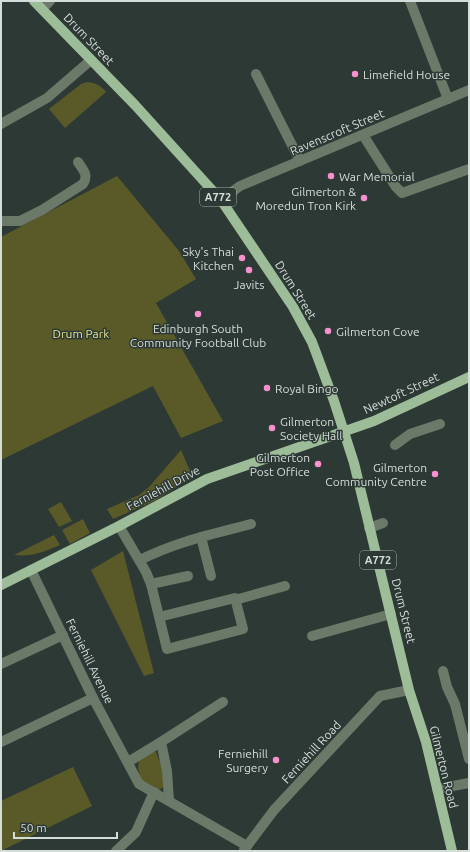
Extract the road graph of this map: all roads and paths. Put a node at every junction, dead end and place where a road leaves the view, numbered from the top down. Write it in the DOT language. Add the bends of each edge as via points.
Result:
graph roads {
  1 [pos="34,1"];
  2 [pos="50,1"];
  3 [pos="410,1"];
  4 [pos="42,9"];
  5 [pos="91,60"];
  6 [pos="256,74"];
  7 [pos="468,92"];
  8 [pos="448,99"];
  9 [pos="1,124"];
  10 [pos="363,135"];
  11 [pos="300,161"];
  12 [pos="78,162"];
  13 [pos="469,168"];
  14 [pos="221,200"];
  15 [pos="1,221"];
  16 [pos="469,377"];
  17 [pos="440,424"];
  18 [pos="344,432"];
  19 [pos="396,445"];
  20 [pos="383,523"];
  21 [pos="251,524"];
  22 [pos="119,526"];
  23 [pos="369,528"];
  24 [pos="201,537"];
  25 [pos="140,560"];
  26 [pos="31,570"];
  27 [pos="188,576"];
  28 [pos="211,576"];
  29 [pos="151,584"];
  30 [pos="1,585"];
  31 [pos="285,586"];
  32 [pos="235,600"];
  33 [pos="391,614"];
  34 [pos="159,616"];
  35 [pos="63,635"];
  36 [pos="312,636"];
  37 [pos="1,664"];
  38 [pos="443,671"];
  39 [pos="409,690"];
  40 [pos="93,698"];
  41 [pos="223,702"];
  42 [pos="1,742"];
  43 [pos="161,742"];
  44 [pos="469,759"];
  45 [pos="128,762"];
  46 [pos="469,783"];
  47 [pos="437,789"];
  48 [pos="154,792"];
  49 [pos="169,800"];
  50 [pos="245,848"];
  51 [pos="116,851"];
  52 [pos="452,851"];
  1 -- 4 [label="main road, Drum Street / A772"];
  2 -- 4 [label="street"];
  3 -- 8 [label="street"];
  4 -- 5 [label="main road, Drum Street / A772"];
  5 -- 9 [label="street" via="47,98"];
  5 -- 14 [label="main road, Drum Street / A772"];
  6 -- 11 [label="street"];
  7 -- 8 [label="street, Ravenscroft Street"];
  8 -- 10 [label="street, Ravenscroft Street"];
  10 -- 11 [label="street, Ravenscroft Street"];
  10 -- 13 [label="street" via="402,193"];
  11 -- 14 [label="street, Ravenscroft Street" via="240,186"];
  12 -- 15 [label="street" via="86,175 83,184 42,210 20,220"];
  14 -- 18 [label="main road, Drum Street / A772" via="299,316 319,359"];
  16 -- 18 [label="main road, Newtoft Street" via="374,421"];
  17 -- 19 [label="street" via="410,434"];
  18 -- 22 [label="main road, Ferniehill Drive" via="207,479"];
  18 -- 23 [label="main road, Drum Street / A772"];
  20 -- 23 [label="street"];
  21 -- 24 [label="street"];
  22 -- 25 [label="street"];
  22 -- 26 [label="main road, Ferniehill Drive"];
  23 -- 33 [label="main road, Drum Street / A772"];
  24 -- 25 [label="street" via="159,550"];
  24 -- 28 [label="street"];
  25 -- 29 [label="street"];
  26 -- 30 [label="main road, Ferniehill Drive"];
  26 -- 35 [label="street, Ferniehill Avenue"];
  27 -- 29 [label="street"];
  29 -- 34 [label="street"];
  31 -- 32 [label="street"];
  32 -- 34 [label="street"];
  32 -- 34 [label="street" via="243,629 167,649"];
  33 -- 36 [label="street"];
  33 -- 39 [label="main road, Drum Street / A772"];
  35 -- 37 [label="street"];
  35 -- 40 [label="street, Ferniehill Avenue"];
  38 -- 44 [label="street" via="447,688 455,704"];
  39 -- 47 [label="main road, Gilmerton Road / A772" via="426,742"];
  39 -- 50 [label="street, Ferniehill Road" via="380,696 274,810"];
  40 -- 42 [label="street"];
  40 -- 45 [label="street, Ferniehill Avenue"];
  41 -- 43 [label="street"];
  43 -- 45 [label="street"];
  43 -- 49 [label="street"];
  45 -- 48 [label="street, Ferniehill Avenue" via="139,784"];
  46 -- 47 [label="street"];
  47 -- 52 [label="main road, Gilmerton Road / A772"];
  48 -- 49 [label="street, Ferniehill Avenue"];
  48 -- 51 [label="street" via="136,832"];
  49 -- 50 [label="street, Ferniehill Avenue"];
}
